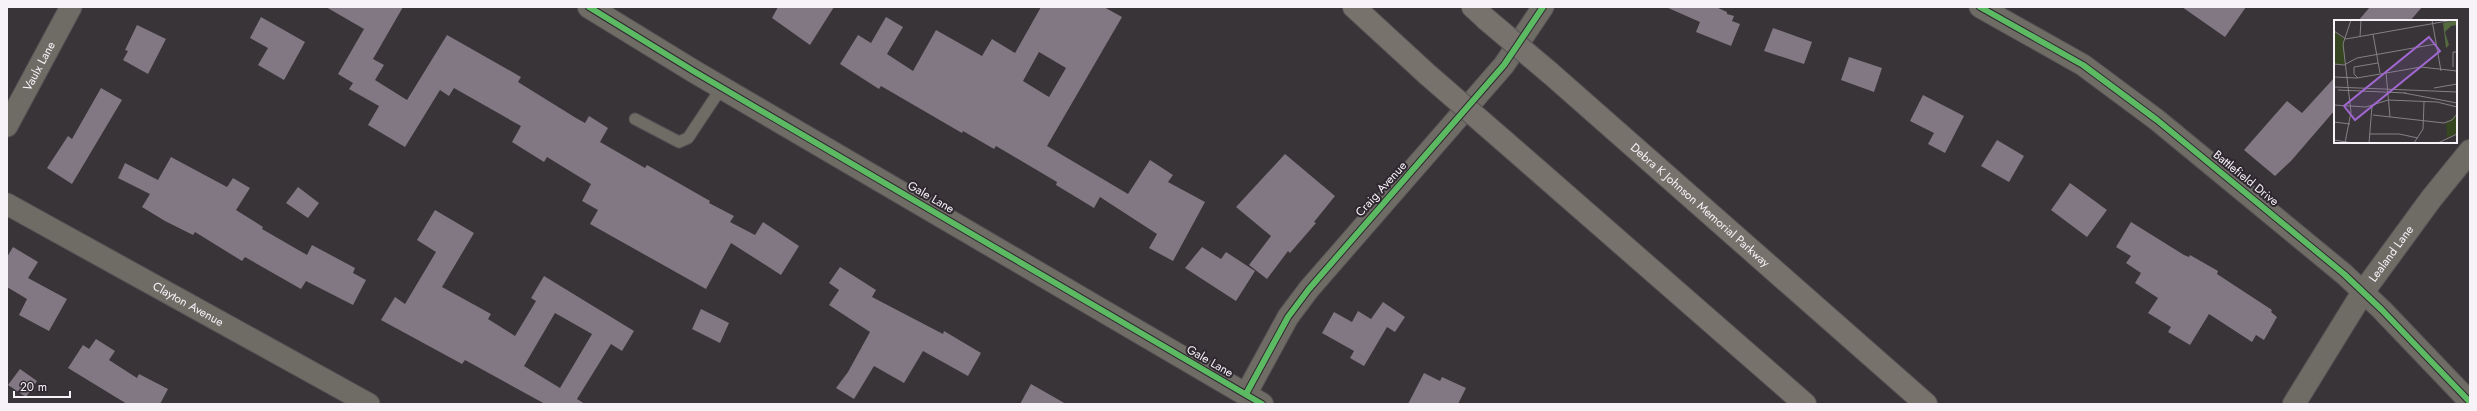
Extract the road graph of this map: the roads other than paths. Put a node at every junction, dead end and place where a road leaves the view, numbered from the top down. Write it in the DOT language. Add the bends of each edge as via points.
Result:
graph roads {
  1 [pos="72,7"];
  2 [pos="590,7"];
  3 [pos="1354,7"];
  4 [pos="1543,7"];
  5 [pos="1981,7"];
  6 [pos="1479,13"];
  7 [pos="722,87"];
  8 [pos="635,119"];
  9 [pos="7,126"];
  10 [pos="2470,151"];
  11 [pos="7,204"];
  12 [pos="2364,292"];
  13 [pos="1254,399"];
  14 [pos="2470,402"];
  15 [pos="369,404"];
  16 [pos="1805,404"];
  17 [pos="1926,404"];
  18 [pos="2294,404"];
  1 -- 9 [label="street, Vaulx Lane"];
  2 -- 7 [label="street, Gale Lane"];
  3 -- 16 [label="highway, bridge" via="1504,142"];
  4 -- 13 [label="street, Craig Avenue" via="1504,65 1309,289 1288,317"];
  5 -- 12 [label="street, Battlefield Drive" via="2056,49 2118,89 2312,246"];
  6 -- 17 [label="highway, Debra K Johnson Memorial Parkway, bridge"];
  7 -- 8 [label="lane" via="688,138 679,142"];
  7 -- 13 [label="street, Gale Lane"];
  10 -- 12 [label="street, Lealand Lane" via="2431,199"];
  11 -- 15 [label="street, Clayton Avenue"];
  12 -- 14 [label="street, Battlefield Drive"];
  12 -- 18 [label="street, Lealand Lane"];
}
